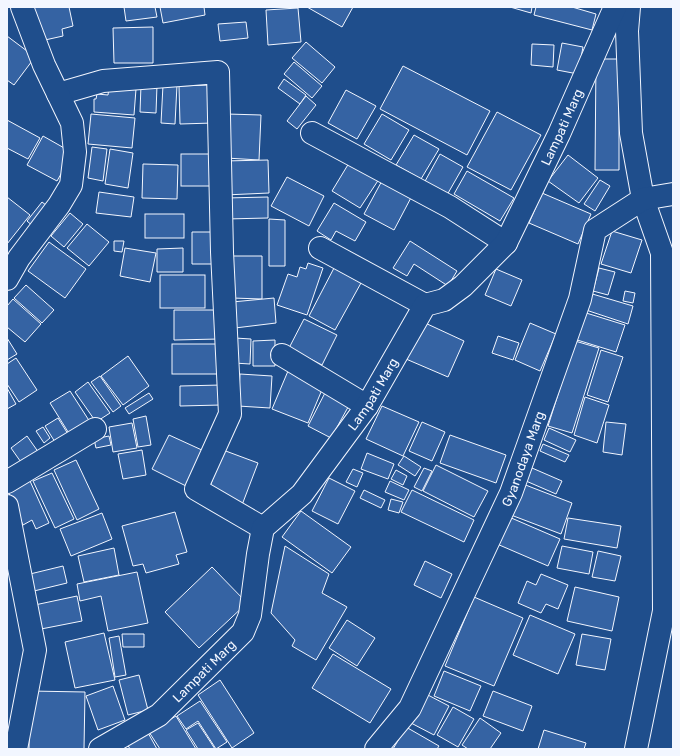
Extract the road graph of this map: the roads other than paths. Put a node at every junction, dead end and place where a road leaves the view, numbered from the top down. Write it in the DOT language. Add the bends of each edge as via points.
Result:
graph roads {
  1 [pos="22,7"];
  2 [pos="615,7"];
  3 [pos="629,7"];
  4 [pos="58,94"];
  5 [pos="312,133"];
  6 [pos="673,194"];
  7 [pos="643,199"];
  8 [pos="506,243"];
  9 [pos="320,248"];
  10 [pos="13,257"];
  11 [pos="7,279"];
  12 [pos="425,305"];
  13 [pos="282,355"];
  14 [pos="367,406"];
  15 [pos="95,429"];
  16 [pos="7,482"];
  17 [pos="7,506"];
  18 [pos="263,528"];
  19 [pos="16,749"];
  20 [pos="100,749"];
  21 [pos="376,749"];
  22 [pos="636,749"];
  1 -- 4 [label="street"];
  2 -- 8 [label="street, Lampati Marg" via="559,134"];
  3 -- 7 [label="street" via="627,31 631,132"];
  4 -- 10 [label="street" via="72,123 75,152 71,185 59,205"];
  4 -- 18 [label="street" via="103,81 218,72 222,252 230,414 196,489"];
  5 -- 8 [label="street" via="450,207"];
  6 -- 7 [label="street, Gyanodaya Marg"];
  7 -- 21 [label="street, Gyanodaya Marg" via="595,230 580,299 511,493 410,708"];
  7 -- 22 [label="street" via="662,252 664,611"];
  8 -- 12 [label="street, Lampati Marg" via="444,300"];
  9 -- 12 [label="street"];
  10 -- 11 [label="street"];
  12 -- 14 [label="street, Lampati Marg"];
  13 -- 14 [label="street"];
  14 -- 18 [label="street, Lampati Marg" via="302,494"];
  15 -- 16 [label="street"];
  17 -- 19 [label="street" via="35,650"];
  18 -- 20 [label="street, Lampati Marg" via="250,615 243,632 159,715"];
}
